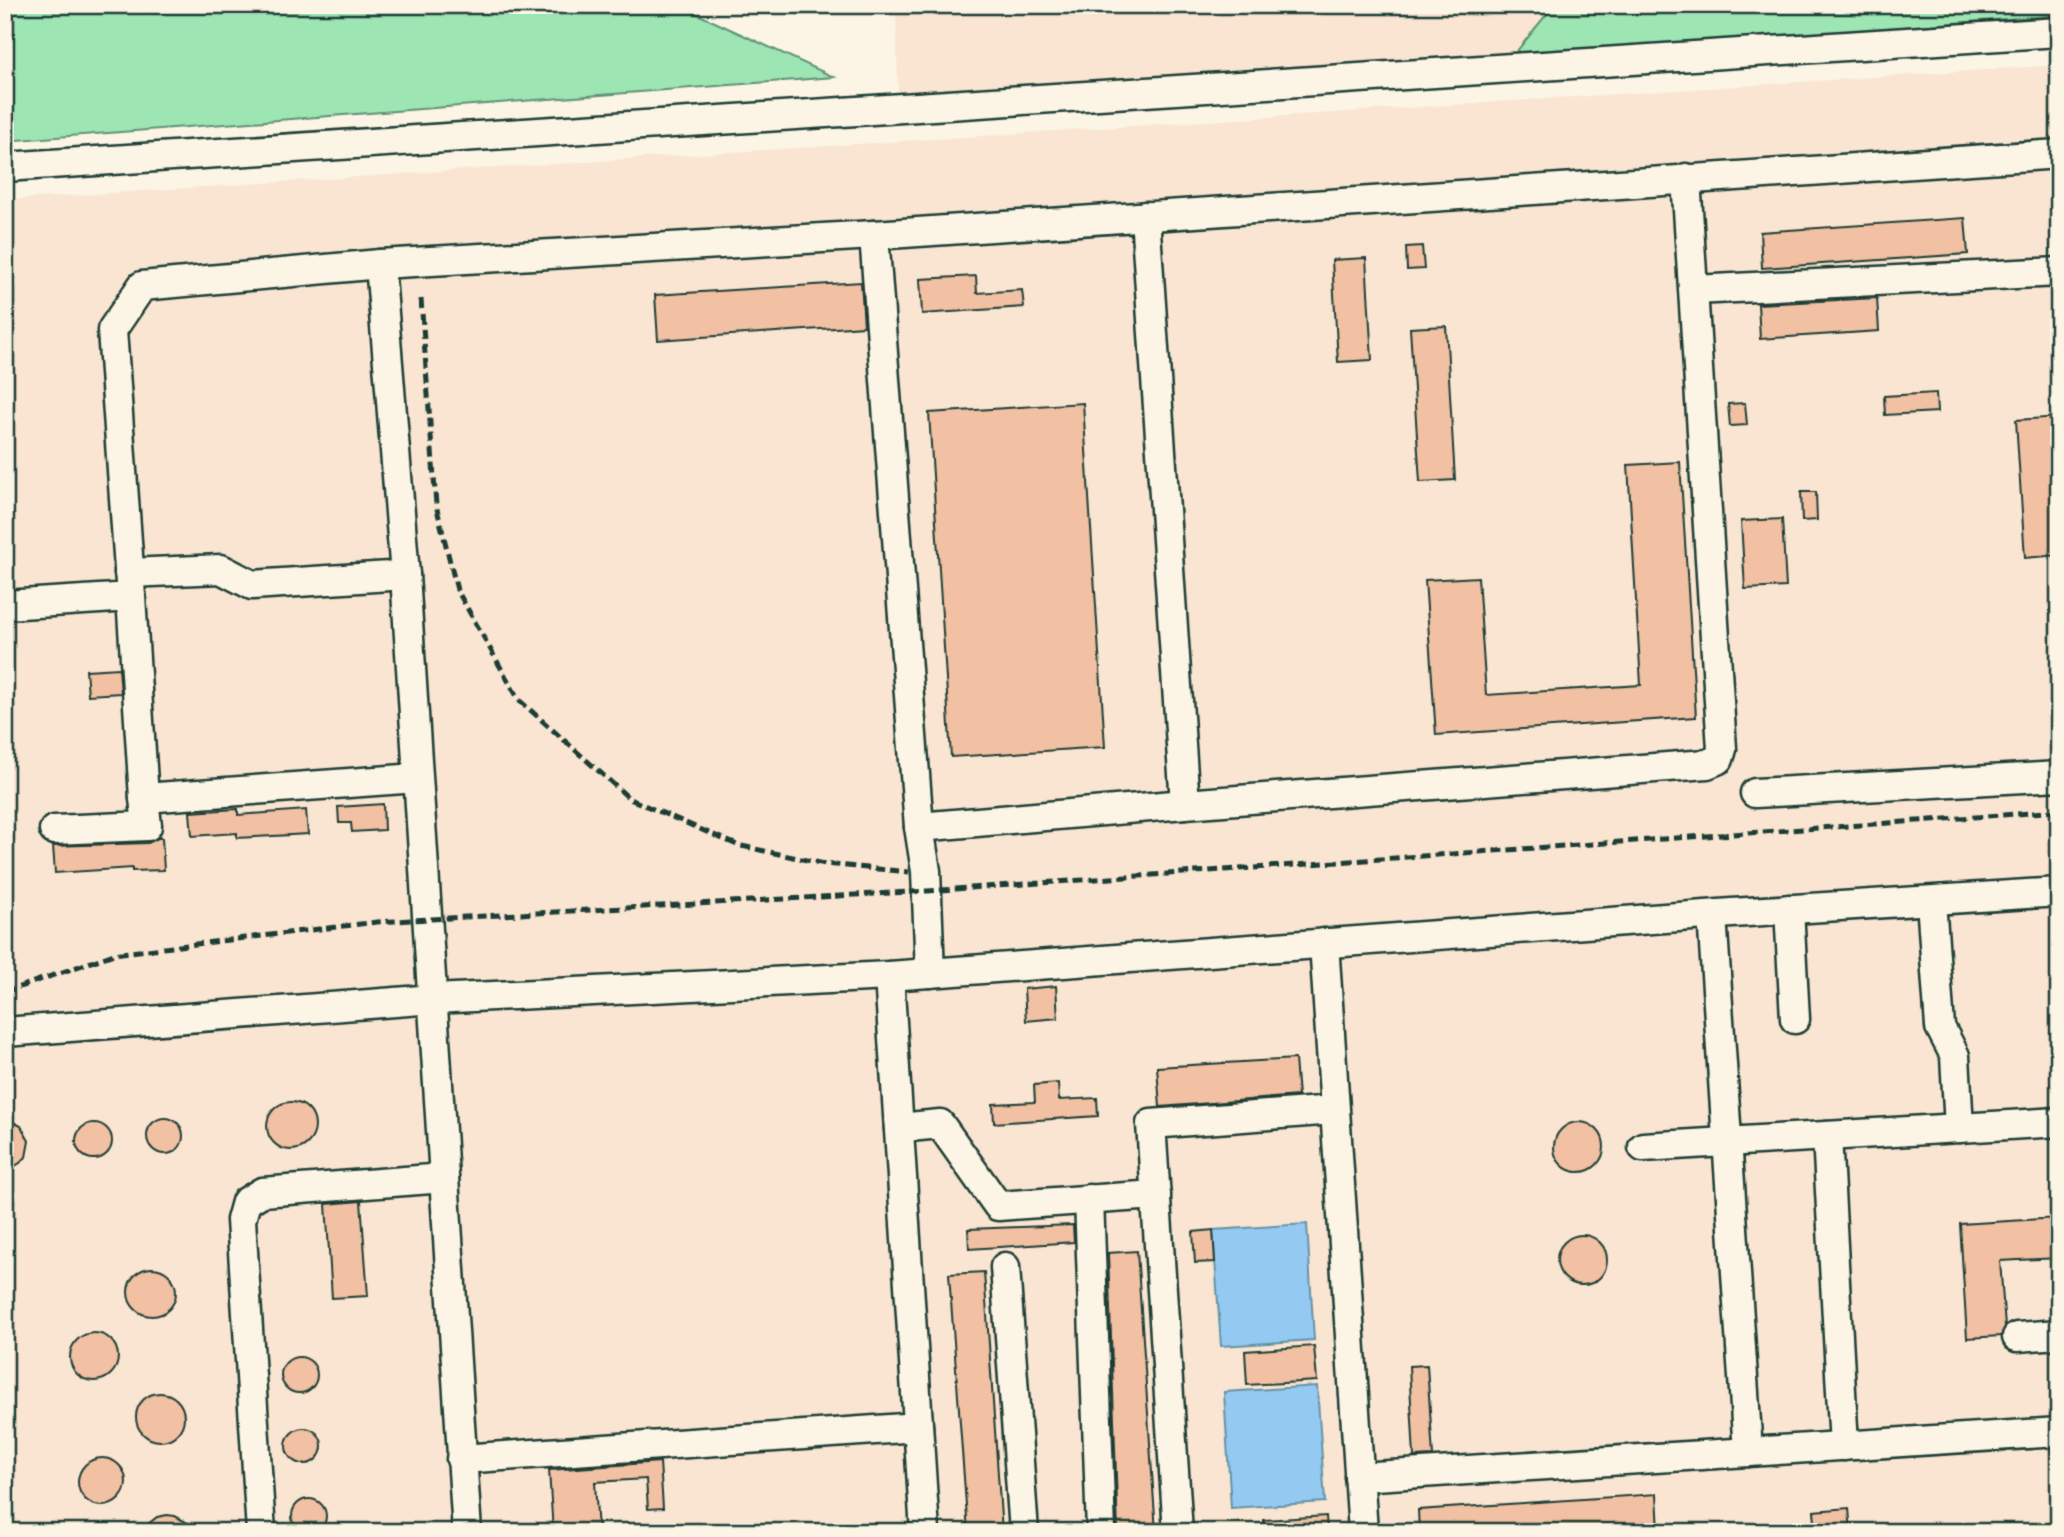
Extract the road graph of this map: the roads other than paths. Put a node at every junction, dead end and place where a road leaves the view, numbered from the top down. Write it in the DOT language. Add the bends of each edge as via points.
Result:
graph roads {
  1 [pos="2059,32"];
  2 [pos="2059,154"];
  3 [pos="5,167"];
  4 [pos="1686,178"];
  5 [pos="1145,216"];
  6 [pos="874,235"];
  7 [pos="380,264"];
  8 [pos="2059,272"];
  9 [pos="1694,290"];
  10 [pos="405,575"];
  11 [pos="130,585"];
  12 [pos="5,605"];
  13 [pos="2059,776"];
  14 [pos="417,778"];
  15 [pos="1755,793"];
  16 [pos="144,798"];
  17 [pos="1185,804"];
  18 [pos="919,827"];
  19 [pos="54,830"];
  20 [pos="2059,892"];
  21 [pos="1931,901"];
  22 [pos="1789,909"];
  23 [pos="1712,915"];
  24 [pos="1324,943"];
  25 [pos="930,972"];
  26 [pos="889,976"];
  27 [pos="433,999"];
  28 [pos="1794,1019"];
  29 [pos="5,1032"];
  30 [pos="1334,1110"];
  31 [pos="2059,1122"];
  32 [pos="899,1128"];
  33 [pos="1959,1128"];
  34 [pos="1827,1136"];
  35 [pos="1727,1142"];
  36 [pos="1643,1147"];
  37 [pos="444,1178"];
  38 [pos="1156,1195"];
  39 [pos="1089,1199"];
  40 [pos="1005,1267"];
  41 [pos="2059,1334"];
  42 [pos="2017,1337"];
  43 [pos="918,1427"];
  44 [pos="2059,1432"];
  45 [pos="1844,1446"];
  46 [pos="1748,1452"];
  47 [pos="461,1459"];
  48 [pos="1359,1477"];
  49 [pos="261,1532"];
  50 [pos="467,1532"];
  51 [pos="925,1532"];
  52 [pos="1024,1532"];
  53 [pos="1101,1532"];
  54 [pos="1178,1532"];
  55 [pos="1363,1532"];
  1 -- 3 [label="street"];
  2 -- 4 [label="street"];
  4 -- 5 [label="street"];
  4 -- 9 [label="street"];
  5 -- 6 [label="street"];
  5 -- 17 [label="street"];
  6 -- 7 [label="street"];
  6 -- 18 [label="street"];
  7 -- 10 [label="street"];
  7 -- 11 [label="street" via="142,286 112,330"];
  8 -- 9 [label="street"];
  9 -- 17 [label="street" via="1722,748 1719,759 1707,764"];
  10 -- 11 [label="street" via="252,585 221,569"];
  10 -- 14 [label="street"];
  11 -- 12 [label="street"];
  11 -- 16 [label="street"];
  13 -- 15 [label="street"];
  14 -- 16 [label="street"];
  14 -- 27 [label="street"];
  16 -- 19 [label="street" via="147,826"];
  17 -- 18 [label="street"];
  18 -- 25 [label="street" via="926,872"];
  20 -- 21 [label="street"];
  21 -- 22 [label="street"];
  21 -- 33 [label="street" via="1940,1027 1955,1056"];
  22 -- 23 [label="street"];
  22 -- 28 [label="street"];
  23 -- 24 [label="street"];
  23 -- 35 [label="street"];
  24 -- 25 [label="street"];
  24 -- 30 [label="street"];
  25 -- 26 [label="street"];
  26 -- 27 [label="street"];
  26 -- 32 [label="street"];
  27 -- 29 [label="street"];
  27 -- 37 [label="street"];
  30 -- 38 [label="street" via="1151,1124"];
  30 -- 48 [label="street"];
  31 -- 33 [label="street"];
  32 -- 39 [label="street" via="940,1124 998,1206"];
  32 -- 43 [label="street"];
  33 -- 34 [label="street"];
  34 -- 35 [label="street"];
  34 -- 45 [label="street"];
  35 -- 36 [label="street"];
  35 -- 46 [label="street"];
  37 -- 47 [label="street"];
  37 -- 49 [label="street" via="262,1192 246,1202 241,1220"];
  38 -- 39 [label="street"];
  38 -- 54 [label="street"];
  39 -- 53 [label="street"];
  40 -- 52 [label="street"];
  41 -- 42 [label="street"];
  43 -- 47 [label="street"];
  43 -- 51 [label="street"];
  44 -- 45 [label="street"];
  45 -- 46 [label="street"];
  46 -- 48 [label="street"];
  47 -- 50 [label="street"];
  48 -- 55 [label="street"];
}
